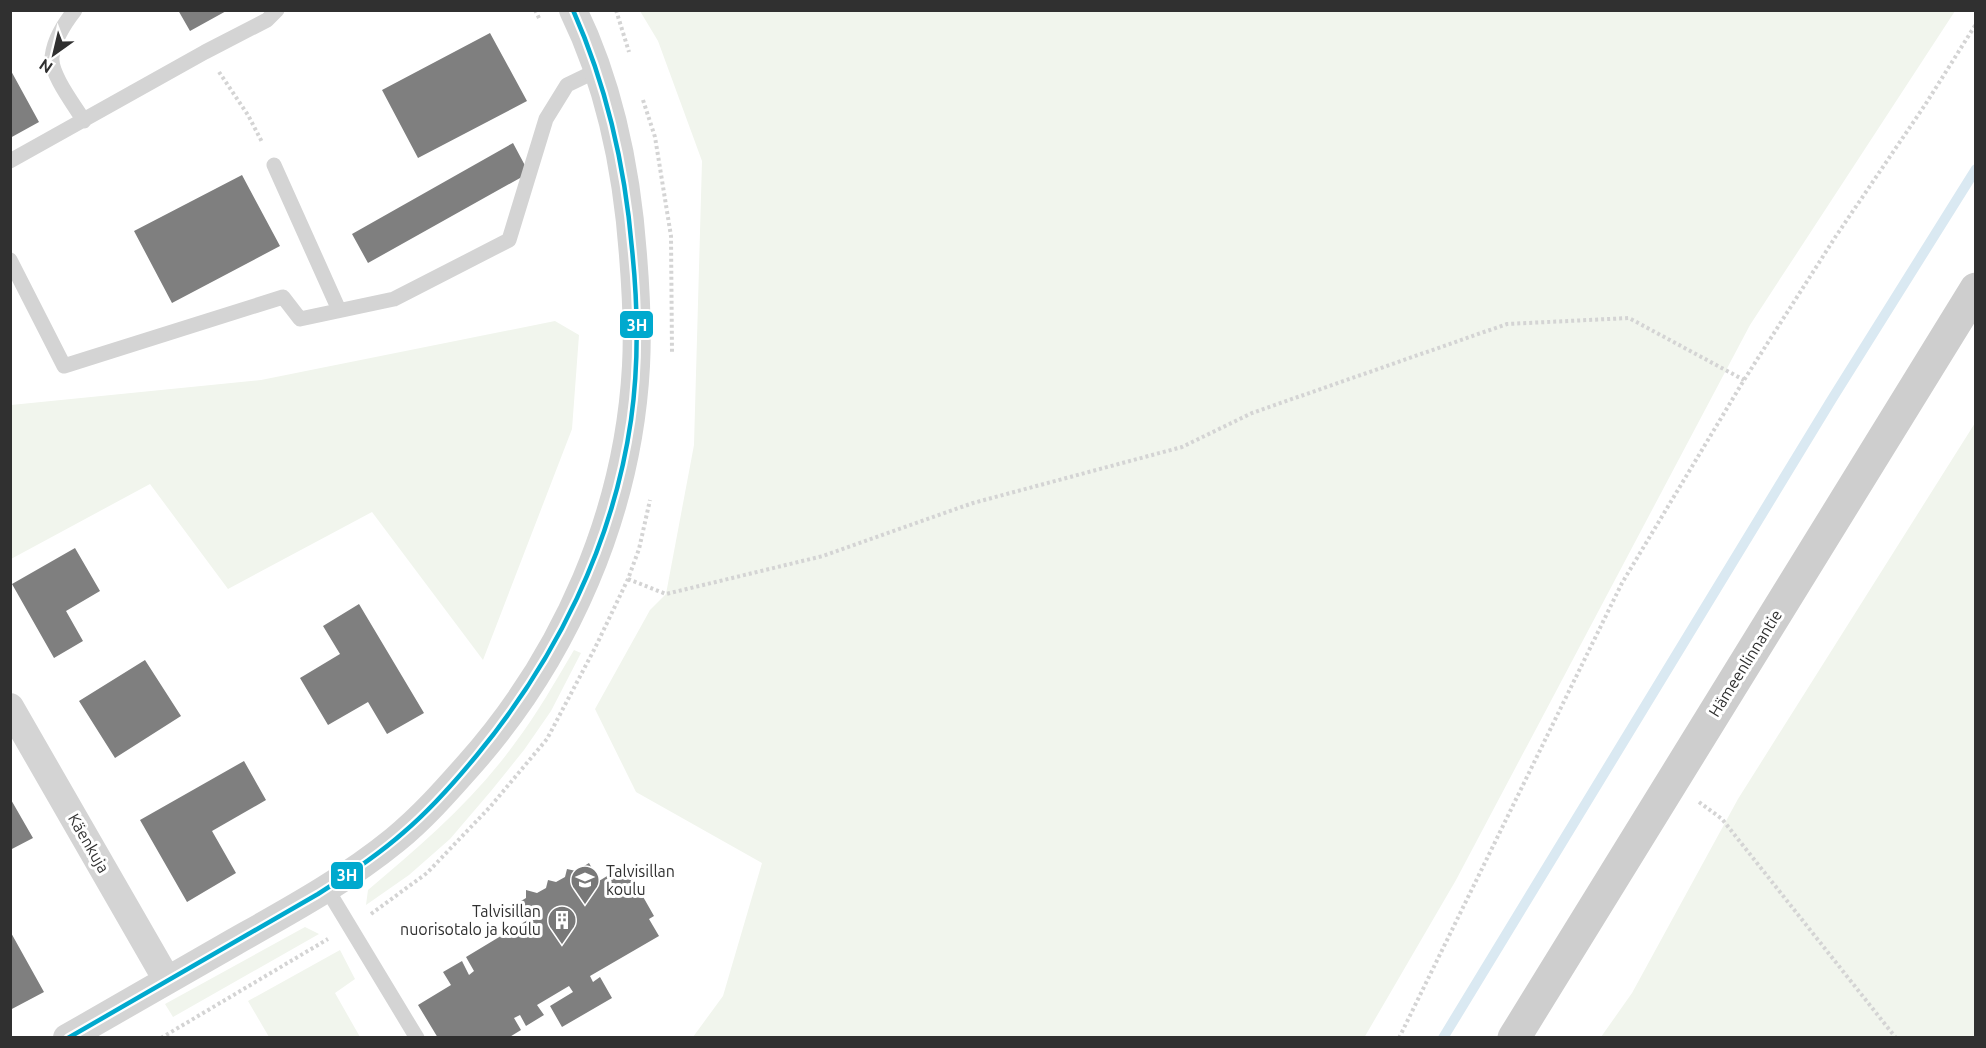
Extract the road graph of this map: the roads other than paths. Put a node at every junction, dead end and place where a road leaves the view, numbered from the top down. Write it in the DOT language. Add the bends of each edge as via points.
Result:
graph roads {
  1 [pos="75,10"];
  2 [pos="277,10"];
  3 [pos="573,10"];
  4 [pos="597,71"];
  5 [pos="84,121"];
  6 [pos="10,161"];
  7 [pos="274,165"];
  8 [pos="10,260"];
  9 [pos="1976,289"];
  10 [pos="339,310"];
  11 [pos="10,707"];
  12 [pos="327,889"];
  13 [pos="167,980"];
  14 [pos="67,1038"];
  15 [pos="417,1038"];
  16 [pos="1514,1038"];
  1 -- 5 [label="lane" via="61,28 51,59"];
  2 -- 5 [label="lane" via="267,20"];
  3 -- 4 [label="street"];
  4 -- 10 [label="lane" via="567,86 546,119 509,240 394,299"];
  4 -- 12 [label="street" via="623,165 637,312 629,426 602,539 561,631 514,709 487,745 433,806 396,839"];
  5 -- 6 [label="lane"];
  7 -- 10 [label="lane"];
  8 -- 10 [label="lane" via="64,366 283,297 300,319"];
  9 -- 16 [label="main road, Hämeenlinnantie"];
  11 -- 13 [label="street, Käenkuja"];
  12 -- 13 [label="street"];
  12 -- 15 [label="lane"];
  13 -- 14 [label="street"];
}
